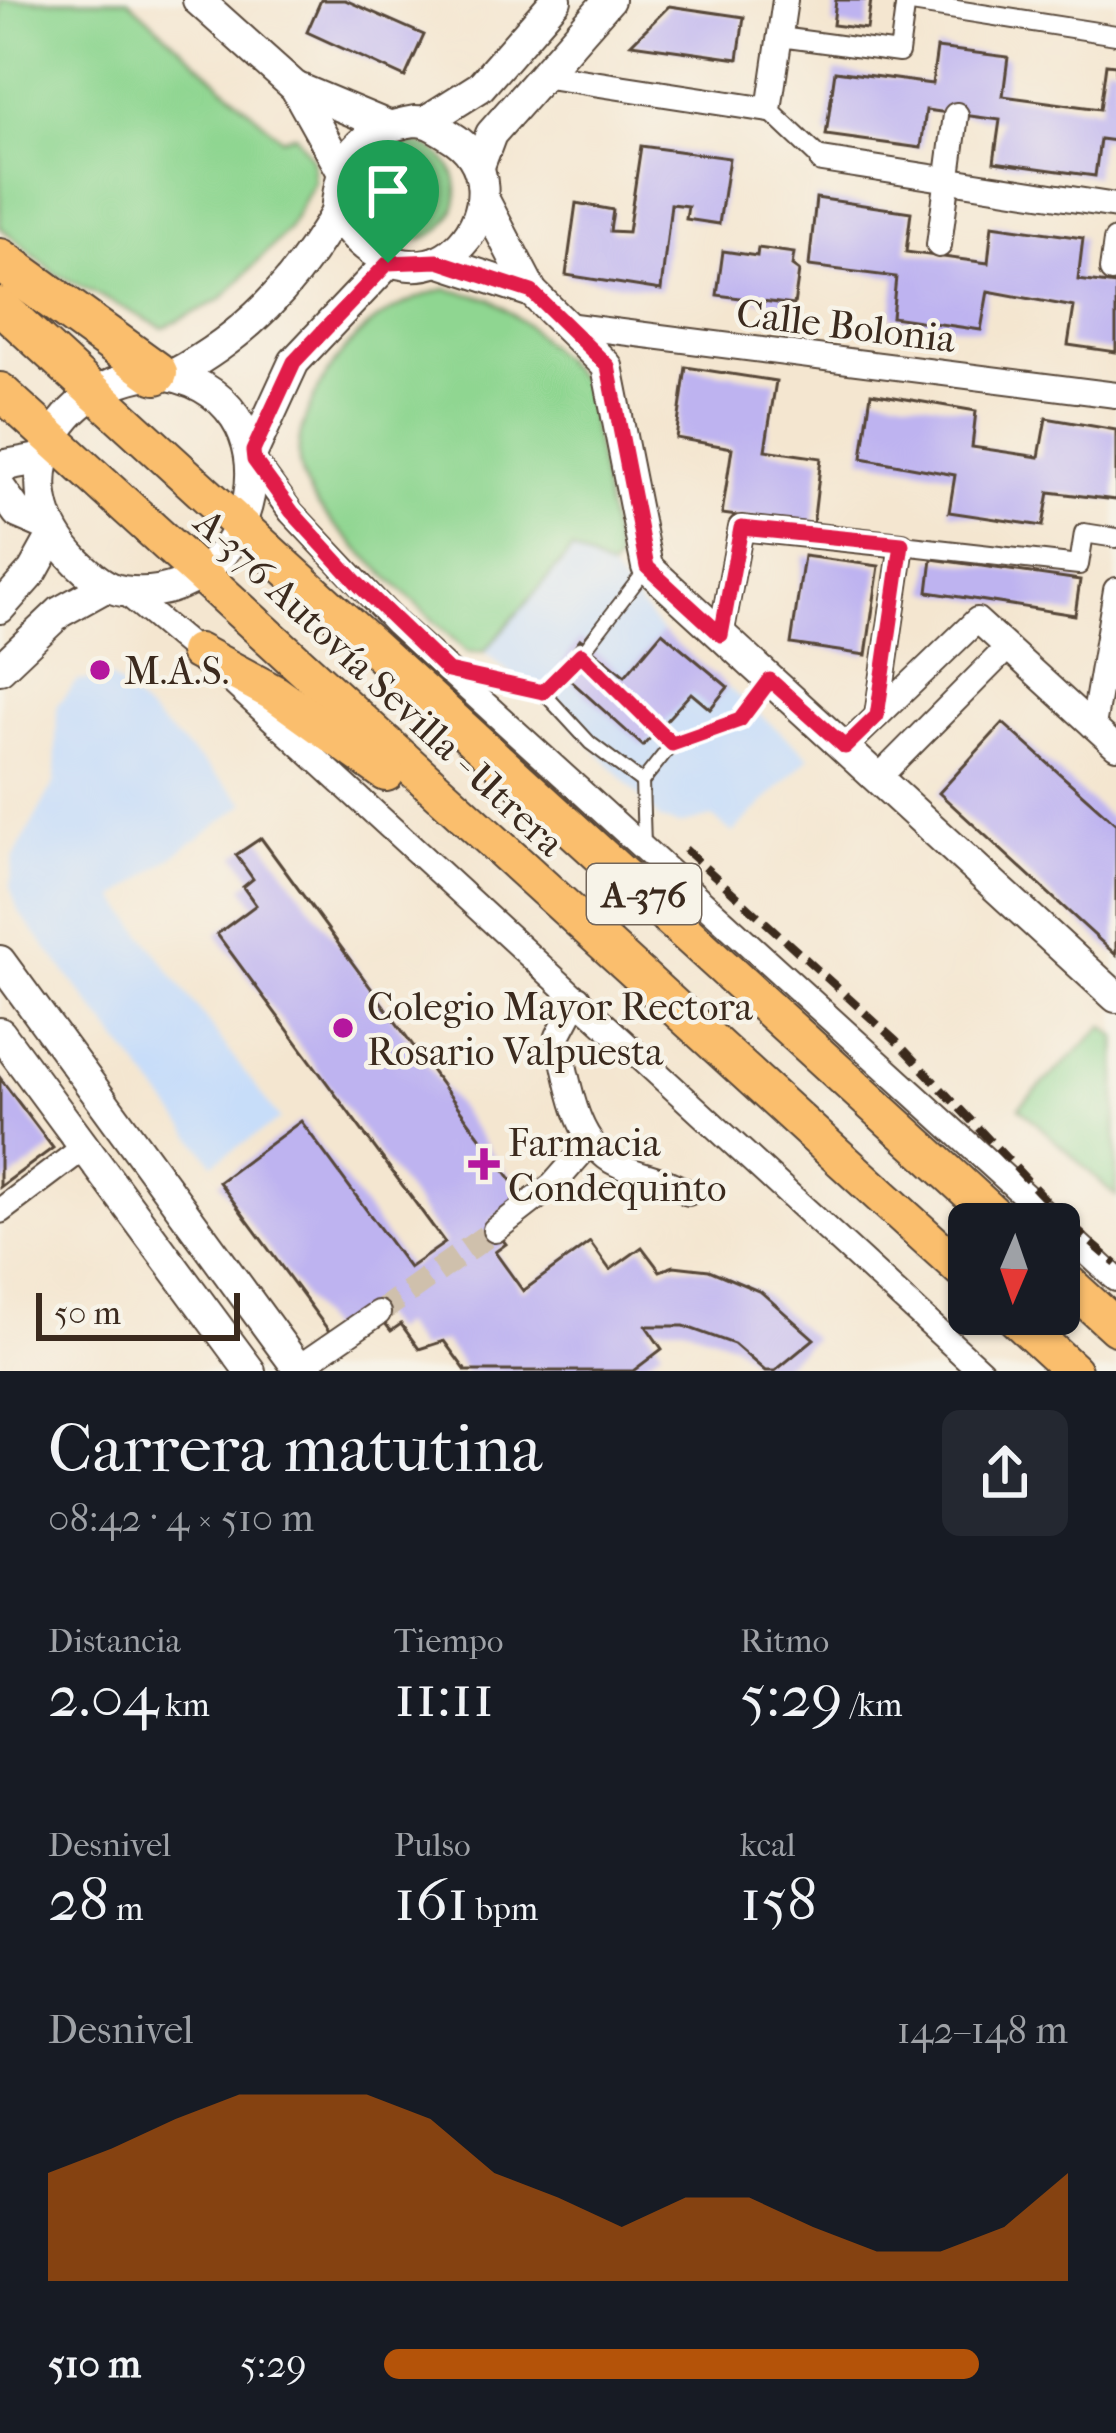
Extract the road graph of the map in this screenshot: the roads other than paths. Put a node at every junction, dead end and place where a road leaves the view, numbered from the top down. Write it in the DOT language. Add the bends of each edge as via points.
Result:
graph roads {
  1 [pos="198,0"];
  2 [pos="556,0"];
  3 [pos="609,0"];
  4 [pos="785,0"];
  5 [pos="905,1"];
  6 [pos="1116,34"];
  7 [pos="780,37"];
  8 [pos="541,75"];
  9 [pos="295,87"];
  10 [pos="770,110"];
  11 [pos="956,115"];
  12 [pos="426,121"];
  13 [pos="386,125"];
  14 [pos="822,160"];
  15 [pos="479,166"];
  16 [pos="341,171"];
  17 [pos="948,180"];
  18 [pos="484,200"];
  19 [pos="1116,206"];
  20 [pos="336,213"];
  21 [pos="1116,241"];
  22 [pos="939,245"];
  23 [pos="0,260"];
  24 [pos="438,261"];
  25 [pos="388,263"];
  26 [pos="1112,270"];
  27 [pos="532,292"];
  28 [pos="0,306"];
  29 [pos="566,326"];
  30 [pos="165,374"];
  31 [pos="0,391"];
  32 [pos="97,393"];
  33 [pos="1116,395"];
  34 [pos="45,448"];
  35 [pos="254,456"];
  36 [pos="0,466"];
  37 [pos="0,488"];
  38 [pos="241,523"];
  39 [pos="49,530"];
  40 [pos="1116,538"];
  41 [pos="902,544"];
  42 [pos="647,567"];
  43 [pos="200,573"];
  44 [pos="116,589"];
  45 [pos="1116,590"];
  46 [pos="0,608"];
  47 [pos="721,635"];
  48 [pos="1007,648"];
  49 [pos="198,652"];
  50 [pos="581,654"];
  51 [pos="0,669"];
  52 [pos="448,671"];
  53 [pos="770,680"];
  54 [pos="543,692"];
  55 [pos="877,716"];
  56 [pos="1093,726"];
  57 [pos="672,744"];
  58 [pos="845,747"];
  59 [pos="1116,747"];
  60 [pos="880,776"];
  61 [pos="642,782"];
  62 [pos="644,846"];
  63 [pos="0,961"];
  64 [pos="638,976"];
  65 [pos="1116,997"];
  66 [pos="578,998"];
  67 [pos="0,1033"];
  68 [pos="590,1143"];
  69 [pos="86,1146"];
  70 [pos="688,1193"];
  71 [pos="981,1203"];
  72 [pos="1034,1203"];
  73 [pos="0,1210"];
  74 [pos="495,1230"];
  75 [pos="1080,1245"];
  76 [pos="948,1257"];
  77 [pos="1116,1279"];
  78 [pos="1080,1294"];
  79 [pos="378,1313"];
  80 [pos="1116,1327"];
  81 [pos="1034,1335"];
  82 [pos="299,1370"];
  83 [pos="250,1371"];
  84 [pos="981,1371"];
  85 [pos="1073,1371"];
  1 -- 9 [label="street"];
  2 -- 12 [label="street" via="480,87"];
  3 -- 8 [label="street"];
  4 -- 7 [label="street"];
  5 -- 6 [label="street"];
  5 -- 7 [label="street" via="899,53"];
  7 -- 10 [label="street"];
  8 -- 10 [label="street"];
  8 -- 15 [label="street" via="491,134"];
  9 -- 13 [label="street"];
  9 -- 16 [label="street"];
  10 -- 14 [label="street"];
  11 -- 17 [label="street"];
  12 -- 13 [label="street"];
  12 -- 15 [label="street" via="465,144"];
  13 -- 16 [label="street" via="358,143"];
  14 -- 17 [label="street"];
  15 -- 18 [label="street"];
  16 -- 20 [label="street"];
  17 -- 19 [label="street"];
  17 -- 22 [label="street"];
  18 -- 24 [label="street" via="470,237"];
  18 -- 27 [label="street"];
  20 -- 25 [label="street" via="359,245"];
  20 -- 30 [label="street" via="265,312 224,347"];
  21 -- 26 [label="street"];
  23 -- 30 [label="highway"];
  24 -- 25 [label="street"];
  24 -- 27 [label="street"];
  25 -- 35 [label="street" via="294,362"];
  27 -- 29 [label="street"];
  28 -- 32 [label="main road, A-376 Autovía Sevilla - Utrera / A-376"];
  29 -- 33 [label="street, Calle Bolonia"];
  29 -- 42 [label="street" via="608,366"];
  30 -- 32 [label="street" via="133,376"];
  30 -- 35 [label="street" via="206,391"];
  31 -- 34 [label="main road, A-376 Autovía Sevilla - Utrera / A-376"];
  32 -- 34 [label="street"];
  32 -- 38 [label="main road, A-376 Autovía Sevilla - Utrera / A-376"];
  34 -- 36 [label="street"];
  34 -- 39 [label="street" via="38,495"];
  34 -- 43 [label="main road, A-376 Autovía Sevilla - Utrera / A-376"];
  35 -- 38 [label="street"];
  35 -- 52 [label="street" via="292,512"];
  37 -- 39 [label="street" via="18,513"];
  38 -- 43 [label="street"];
  38 -- 71 [label="main road, A-376 Autovía Sevilla - Utrera / A-376"];
  39 -- 44 [label="street"];
  39 -- 46 [label="street" via="33,572"];
  40 -- 41 [label="street" via="1084,533 1079,565"];
  41 -- 47 [label="street" via="741,528"];
  41 -- 55 [label="street"];
  42 -- 47 [label="street"];
  42 -- 50 [label="lane"];
  43 -- 44 [label="street" via="158,590"];
  43 -- 64 [label="main road, A-376 Autovía Sevilla - Utrera / A-376"];
  44 -- 49 [label="street"];
  44 -- 51 [label="street" via="60,612"];
  45 -- 56 [label="street"];
  47 -- 53 [label="street"];
  48 -- 55 [label="street" via="976,620"];
  48 -- 56 [label="street"];
  48 -- 60 [label="street"];
  49 -- 64 [label="main road" via="335,734 539,911"];
  49 -- 66 [label="street"];
  50 -- 54 [label="lane"];
  50 -- 57 [label="lane"];
  52 -- 54 [label="lane"];
  52 -- 62 [label="street"];
  53 -- 57 [label="lane" via="740,720"];
  53 -- 58 [label="street"];
  54 -- 61 [label="lane" via="590,743"];
  55 -- 58 [label="street"];
  56 -- 59 [label="street"];
  57 -- 61 [label="lane"];
  58 -- 60 [label="street"];
  60 -- 65 [label="street"];
  61 -- 62 [label="lane"];
  62 -- 72 [label="street"];
  63 -- 82 [label="street"];
  64 -- 76 [label="main road, A-376 Autovía Sevilla - Utrera / A-376"];
  66 -- 68 [label="street" via="558,1036"];
  66 -- 84 [label="street"];
  67 -- 69 [label="street"];
  68 -- 70 [label="street" via="617,1164 665,1177"];
  68 -- 74 [label="street" via="553,1186"];
  69 -- 73 [label="street"];
  69 -- 83 [label="street"];
  75 -- 77 [label="street"];
  78 -- 80 [label="main road"];
  79 -- 82 [label="street"];
  81 -- 85 [label="main road"];
}
